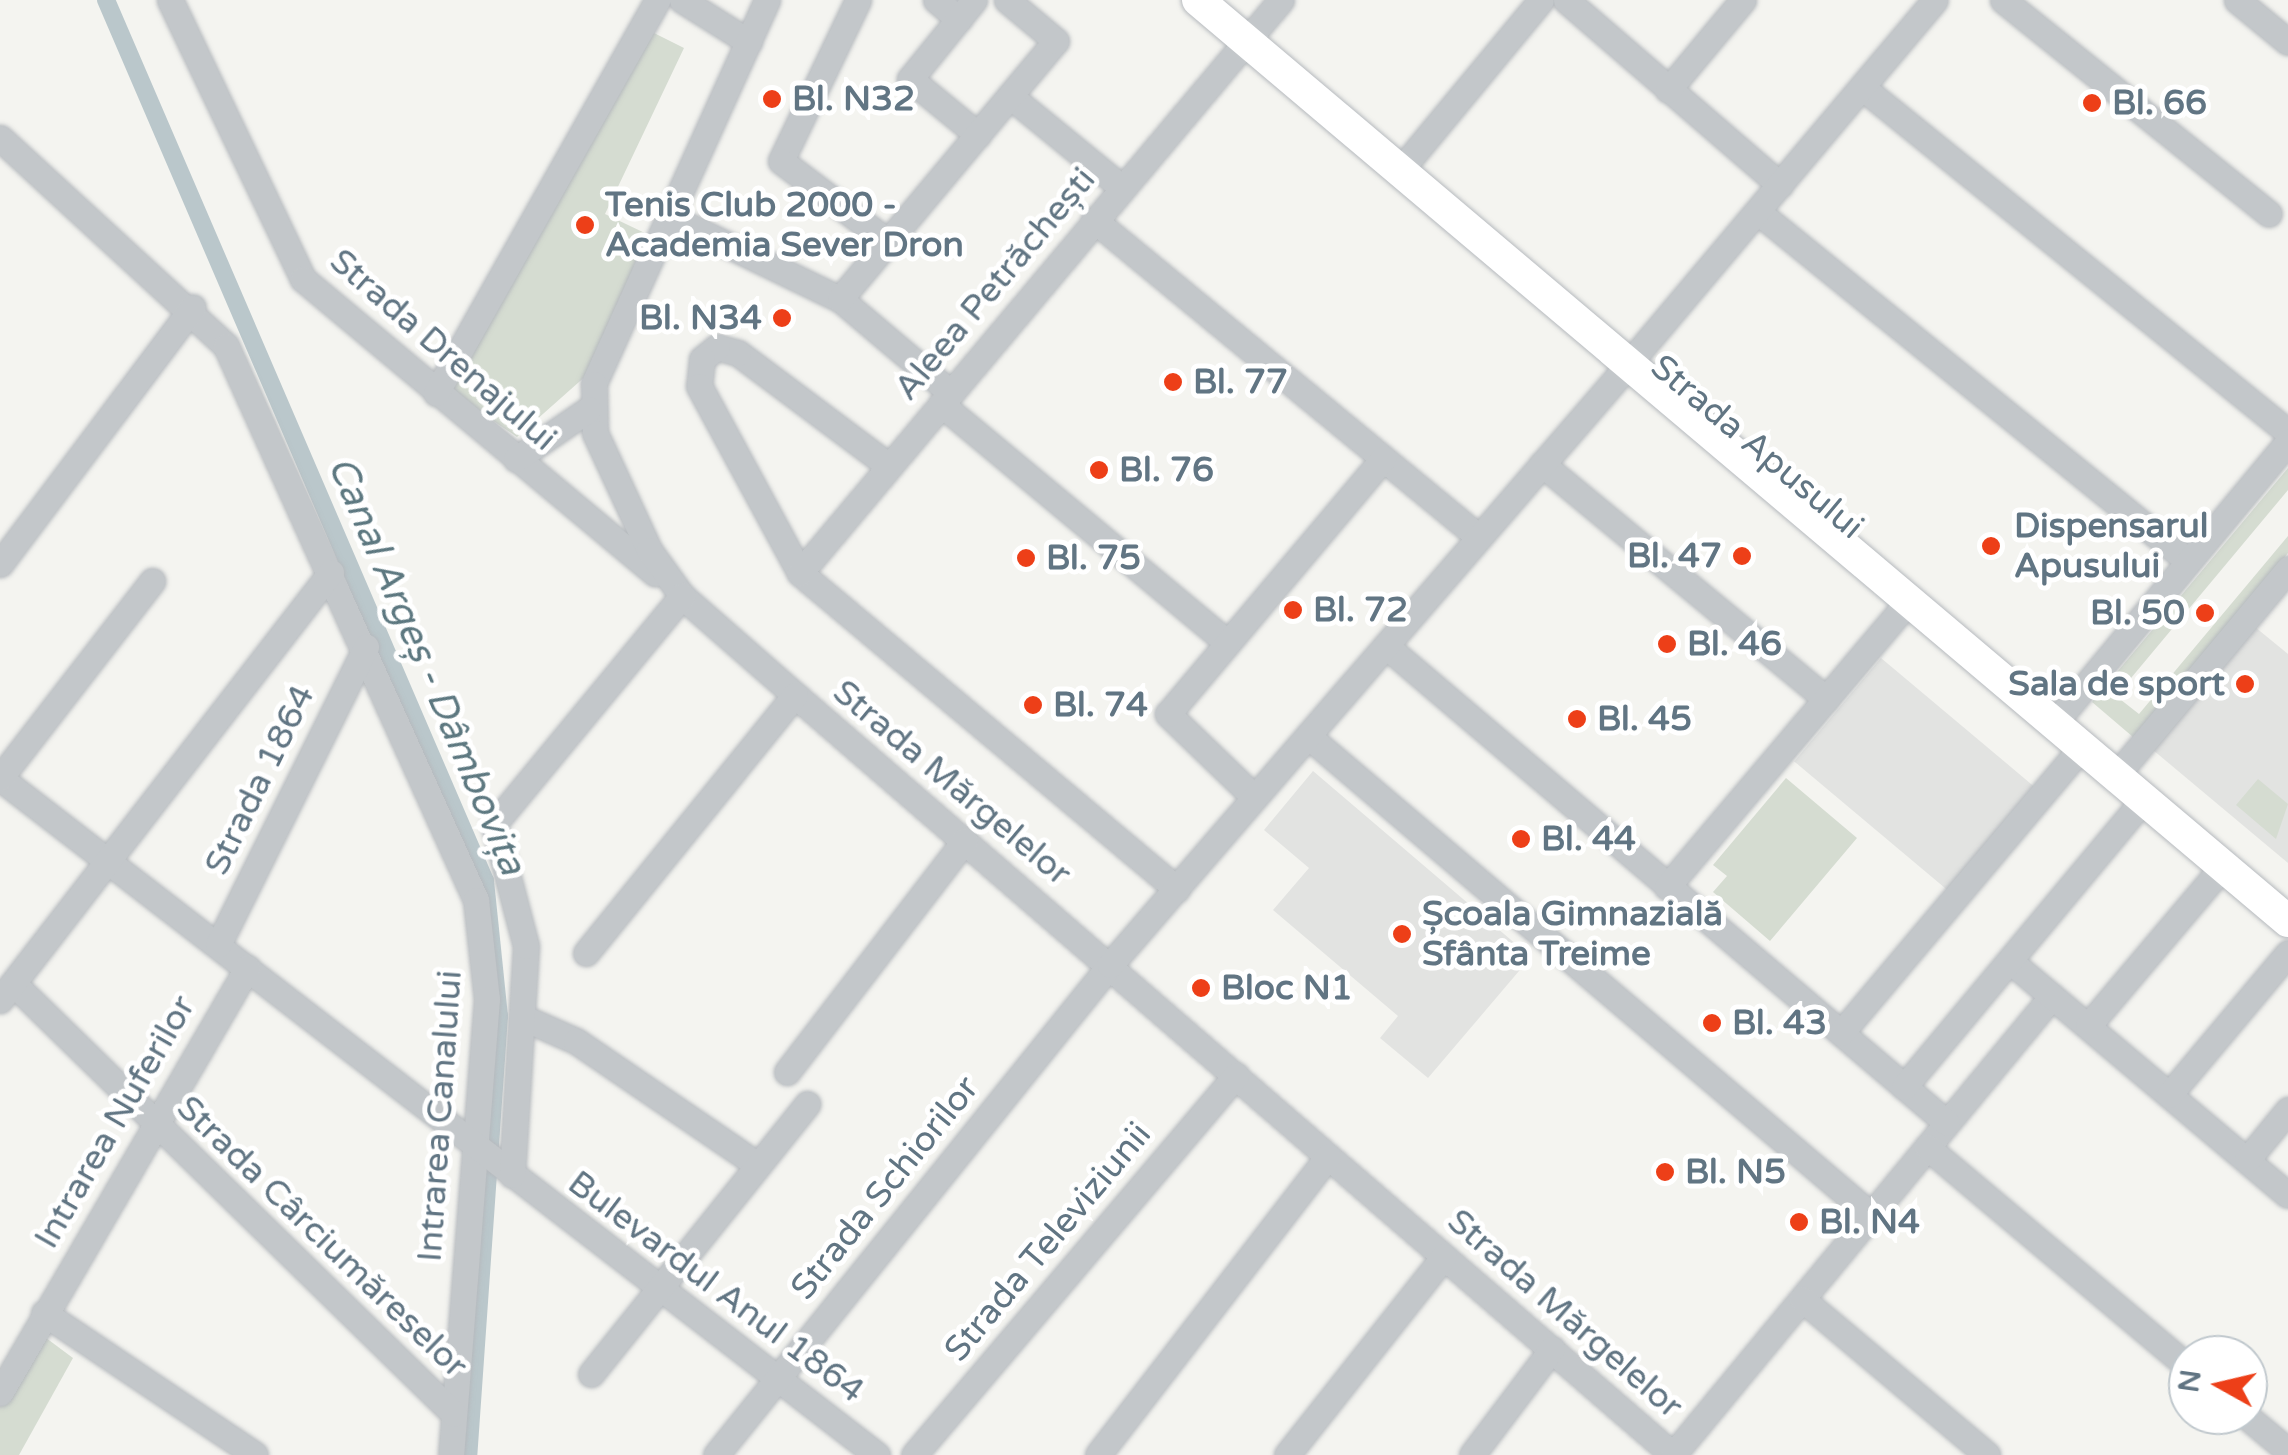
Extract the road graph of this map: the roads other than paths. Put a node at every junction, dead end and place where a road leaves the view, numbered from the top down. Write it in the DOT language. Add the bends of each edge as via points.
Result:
graph roads {
  1 [pos="170,0"];
  2 [pos="657,0"];
  3 [pos="682,0"];
  4 [pos="767,0"];
  5 [pos="936,0"];
  6 [pos="1007,0"];
  7 [pos="1198,0"];
  8 [pos="1226,0"];
  9 [pos="1281,0"];
  10 [pos="1540,0"];
  11 [pos="1566,0"];
  12 [pos="1709,0"];
  13 [pos="1936,0"];
  14 [pos="2004,0"];
  15 [pos="2237,0"];
  16 [pos="852,2"];
  17 [pos="1736,8"];
  18 [pos="966,10"];
  19 [pos="1251,33"];
  20 [pos="749,42"];
  21 [pos="2288,42"];
  22 [pos="1863,88"];
  23 [pos="1668,90"];
  24 [pos="1010,96"];
  25 [pos="978,135"];
  26 [pos="0,138"];
  27 [pos="1412,156"];
  28 [pos="1780,185"];
  29 [pos="1122,187"];
  30 [pos="1758,212"];
  31 [pos="2269,214"];
  32 [pos="670,217"];
  33 [pos="1094,220"];
  34 [pos="888,242"];
  35 [pos="840,298"];
  36 [pos="193,307"];
  37 [pos="1635,356"];
  38 [pos="436,392"];
  39 [pos="946,398"];
  40 [pos="589,408"];
  41 [pos="2288,432"];
  42 [pos="2288,442"];
  43 [pos="516,459"];
  44 [pos="1382,459"];
  45 [pos="1542,464"];
  46 [pos="889,466"];
  47 [pos="1479,537"];
  48 [pos="2188,561"];
  49 [pos="0,564"];
  50 [pos="2288,569"];
  51 [pos="331,572"];
  52 [pos="800,573"];
  53 [pos="152,581"];
  54 [pos="1916,594"];
  55 [pos="682,596"];
  56 [pos="1227,642"];
  57 [pos="1386,646"];
  58 [pos="366,647"];
  59 [pos="795,695"];
  60 [pos="1826,700"];
  61 [pos="2060,715"];
  62 [pos="1308,736"];
  63 [pos="2088,739"];
  64 [pos="2128,760"];
  65 [pos="0,778"];
  66 [pos="1254,797"];
  67 [pos="2144,800"];
  68 [pos="965,840"];
  69 [pos="110,862"];
  70 [pos="2223,866"];
  71 [pos="1667,887"];
  72 [pos="1177,889"];
  73 [pos="2288,894"];
  74 [pos="2288,921"];
  75 [pos="218,945"];
  76 [pos="586,953"];
  77 [pos="2288,953"];
  78 [pos="2010,961"];
  79 [pos="1110,965"];
  80 [pos="247,968"];
  81 [pos="7,992"];
  82 [pos="2052,996"];
  83 [pos="524,1018"];
  84 [pos="2088,1026"];
  85 [pos="1841,1033"];
  86 [pos="787,1072"];
  87 [pos="1236,1074"];
  88 [pos="1904,1087"];
  89 [pos="2169,1094"];
  90 [pos="807,1104"];
  91 [pos="2288,1110"];
  92 [pos="154,1122"];
  93 [pos="1947,1123"];
  94 [pos="474,1144"];
  95 [pos="1927,1148"];
  96 [pos="1328,1156"];
  97 [pos="2246,1160"];
  98 [pos="758,1165"];
  99 [pos="512,1176"];
  100 [pos="2288,1195"];
  101 [pos="1872,1216"];
  102 [pos="1444,1256"];
  103 [pos="658,1287"];
  104 [pos="1802,1299"];
  105 [pos="44,1312"];
  106 [pos="1552,1350"];
  107 [pos="2168,1350"];
  108 [pos="590,1374"];
  109 [pos="776,1378"];
  110 [pos="0,1392"];
  111 [pos="454,1414"];
  112 [pos="2268,1435"];
  113 [pos="244,1452"];
  114 [pos="2288,1452"];
  115 [pos="451,1455"];
  116 [pos="716,1455"];
  117 [pos="878,1455"];
  118 [pos="914,1455"];
  119 [pos="1098,1455"];
  120 [pos="1286,1455"];
  121 [pos="1472,1455"];
  122 [pos="1673,1455"];
  123 [pos="1987,1455"];
  1 -- 38 [label="street, Strada Drenajului" via="303,279"];
  2 -- 38 [label="street"];
  3 -- 20 [label="street"];
  4 -- 20 [label="street"];
  5 -- 18 [label="street"];
  6 -- 24 [label="street" via="1056,42"];
  7 -- 19 [label="main road, Strada Apusului"];
  8 -- 19 [label="main road, Strada Apusului"];
  9 -- 19 [label="street, Aleea Petrăchești"];
  10 -- 27 [label="street"];
  11 -- 23 [label="street"];
  12 -- 17 [label="street"];
  13 -- 22 [label="street, Strada Schiorilor"];
  14 -- 31 [label="street"];
  15 -- 21 [label="street"];
  16 -- 34 [label="street" via="782,161"];
  17 -- 23 [label="street"];
  18 -- 25 [label="street" via="910,79"];
  19 -- 27 [label="main road, Strada Apusului"];
  19 -- 29 [label="street, Aleea Petrăchești"];
  19 -- 37 [label="main road, Strada Apusului"];
  20 -- 32 [label="street"];
  22 -- 28 [label="street, Strada Schiorilor"];
  22 -- 41 [label="street"];
  23 -- 28 [label="street"];
  24 -- 25 [label="street"];
  24 -- 29 [label="street"];
  25 -- 34 [label="street"];
  26 -- 36 [label="street, Intrarea Canalului"];
  27 -- 37 [label="main road, Strada Apusului"];
  28 -- 30 [label="street, Strada Schiorilor"];
  29 -- 33 [label="street, Aleea Petrăchești"];
  30 -- 37 [label="street, Strada Schiorilor"];
  30 -- 48 [label="street"];
  32 -- 35 [label="street"];
  32 -- 40 [label="street"];
  33 -- 39 [label="street, Aleea Petrăchești"];
  33 -- 44 [label="street"];
  34 -- 35 [label="street"];
  35 -- 39 [label="street"];
  36 -- 49 [label="street"];
  36 -- 51 [label="street, Intrarea Canalului" via="238,365"];
  37 -- 45 [label="street, Strada Schiorilor"];
  37 -- 54 [label="main road, Strada Apusului"];
  38 -- 43 [label="street, Strada Drenajului"];
  39 -- 46 [label="street, Aleea Petrăchești"];
  39 -- 56 [label="street"];
  40 -- 43 [label="street"];
  40 -- 55 [label="street, Strada Mărgelelor" via="638,530"];
  42 -- 48 [label="street"];
  43 -- 55 [label="street, Strada Drenajului"];
  44 -- 47 [label="street"];
  44 -- 56 [label="street"];
  45 -- 47 [label="street, Strada Schiorilor"];
  45 -- 60 [label="street"];
  46 -- 52 [label="street, Aleea Petrăchești"];
  46 -- 52 [label="street" via="738,353 717,347 702,359 700,386"];
  47 -- 57 [label="street, Strada Schiorilor"];
  48 -- 61 [label="street"];
  50 -- 64 [label="street"];
  51 -- 58 [label="street, Intrarea Canalului"];
  51 -- 69 [label="street, Strada Cârciumăreselor"];
  52 -- 72 [label="street"];
  53 -- 65 [label="street"];
  54 -- 60 [label="street"];
  54 -- 61 [label="main road, Strada Apusului"];
  55 -- 59 [label="street, Strada Mărgelelor"];
  55 -- 83 [label="street" via="494,824 524,921"];
  56 -- 66 [label="street" via="1168,719"];
  57 -- 62 [label="street, Strada Schiorilor"];
  57 -- 71 [label="street"];
  58 -- 75 [label="street, Strada 1864"];
  58 -- 94 [label="street, Intrarea Canalului" via="476,900 488,1000"];
  59 -- 68 [label="street, Strada Mărgelelor"];
  59 -- 76 [label="street"];
  60 -- 71 [label="street"];
  61 -- 63 [label="main road, Strada Apusului"];
  62 -- 66 [label="street, Strada Schiorilor"];
  62 -- 101 [label="street"];
  63 -- 64 [label="main road, Strada Apusului"];
  63 -- 67 [label="main road, Strada Apusului"];
  63 -- 85 [label="street"];
  64 -- 73 [label="main road, Strada Apusului"];
  65 -- 69 [label="street, Strada 1864"];
  66 -- 72 [label="street, Strada Schiorilor"];
  67 -- 70 [label="main road, Strada Apusului"];
  67 -- 78 [label="street"];
  68 -- 79 [label="street, Strada Mărgelelor"];
  68 -- 86 [label="street"];
  69 -- 75 [label="street, Strada 1864"];
  69 -- 81 [label="street, Strada Cârciumăreselor"];
  70 -- 74 [label="main road, Strada Apusului"];
  70 -- 84 [label="street"];
  71 -- 85 [label="street"];
  72 -- 79 [label="street, Strada Schiorilor"];
  75 -- 80 [label="street, Strada 1864"];
  77 -- 89 [label="street"];
  78 -- 82 [label="street"];
  78 -- 88 [label="street"];
  79 -- 87 [label="street, Strada Mărgelelor"];
  79 -- 109 [label="street, Strada Schiorilor"];
  80 -- 92 [label="street, Intrarea Nuferilor"];
  80 -- 94 [label="street, Strada 1864"];
  81 -- 92 [label="street, Strada Cârciumăreselor"];
  82 -- 84 [label="street"];
  82 -- 93 [label="street"];
  83 -- 98 [label="street" via="576,1040"];
  83 -- 99 [label="street"];
  84 -- 89 [label="street"];
  85 -- 88 [label="street"];
  87 -- 96 [label="street, Strada Mărgelelor"];
  87 -- 118 [label="street, Strada Televiziunii"];
  88 -- 93 [label="street"];
  89 -- 97 [label="street"];
  90 -- 98 [label="street"];
  91 -- 97 [label="street"];
  92 -- 105 [label="street, Intrarea Nuferilor"];
  92 -- 111 [label="street, Strada Cârciumăreselor"];
  93 -- 95 [label="street"];
  94 -- 99 [label="street, Bulevardul Anul 1864"];
  94 -- 111 [label="street, Intrarea Canalului"];
  95 -- 101 [label="street"];
  95 -- 107 [label="street"];
  96 -- 102 [label="street, Strada Mărgelelor"];
  96 -- 119 [label="street"];
  97 -- 100 [label="street"];
  98 -- 103 [label="street"];
  99 -- 103 [label="street, Bulevardul Anul 1864"];
  101 -- 104 [label="street"];
  102 -- 106 [label="street, Strada Mărgelelor"];
  102 -- 120 [label="street"];
  103 -- 108 [label="street"];
  103 -- 109 [label="street, Bulevardul Anul 1864"];
  104 -- 122 [label="street"];
  104 -- 123 [label="street"];
  105 -- 110 [label="street, Intrarea Nuferilor"];
  105 -- 113 [label="street"];
  106 -- 121 [label="street"];
  106 -- 122 [label="street, Strada Mărgelelor"];
  109 -- 116 [label="street, Strada Schiorilor"];
  109 -- 117 [label="street, Bulevardul Anul 1864"];
  111 -- 115 [label="street, Intrarea Canalului"];
  112 -- 114 [label="street"];
}
